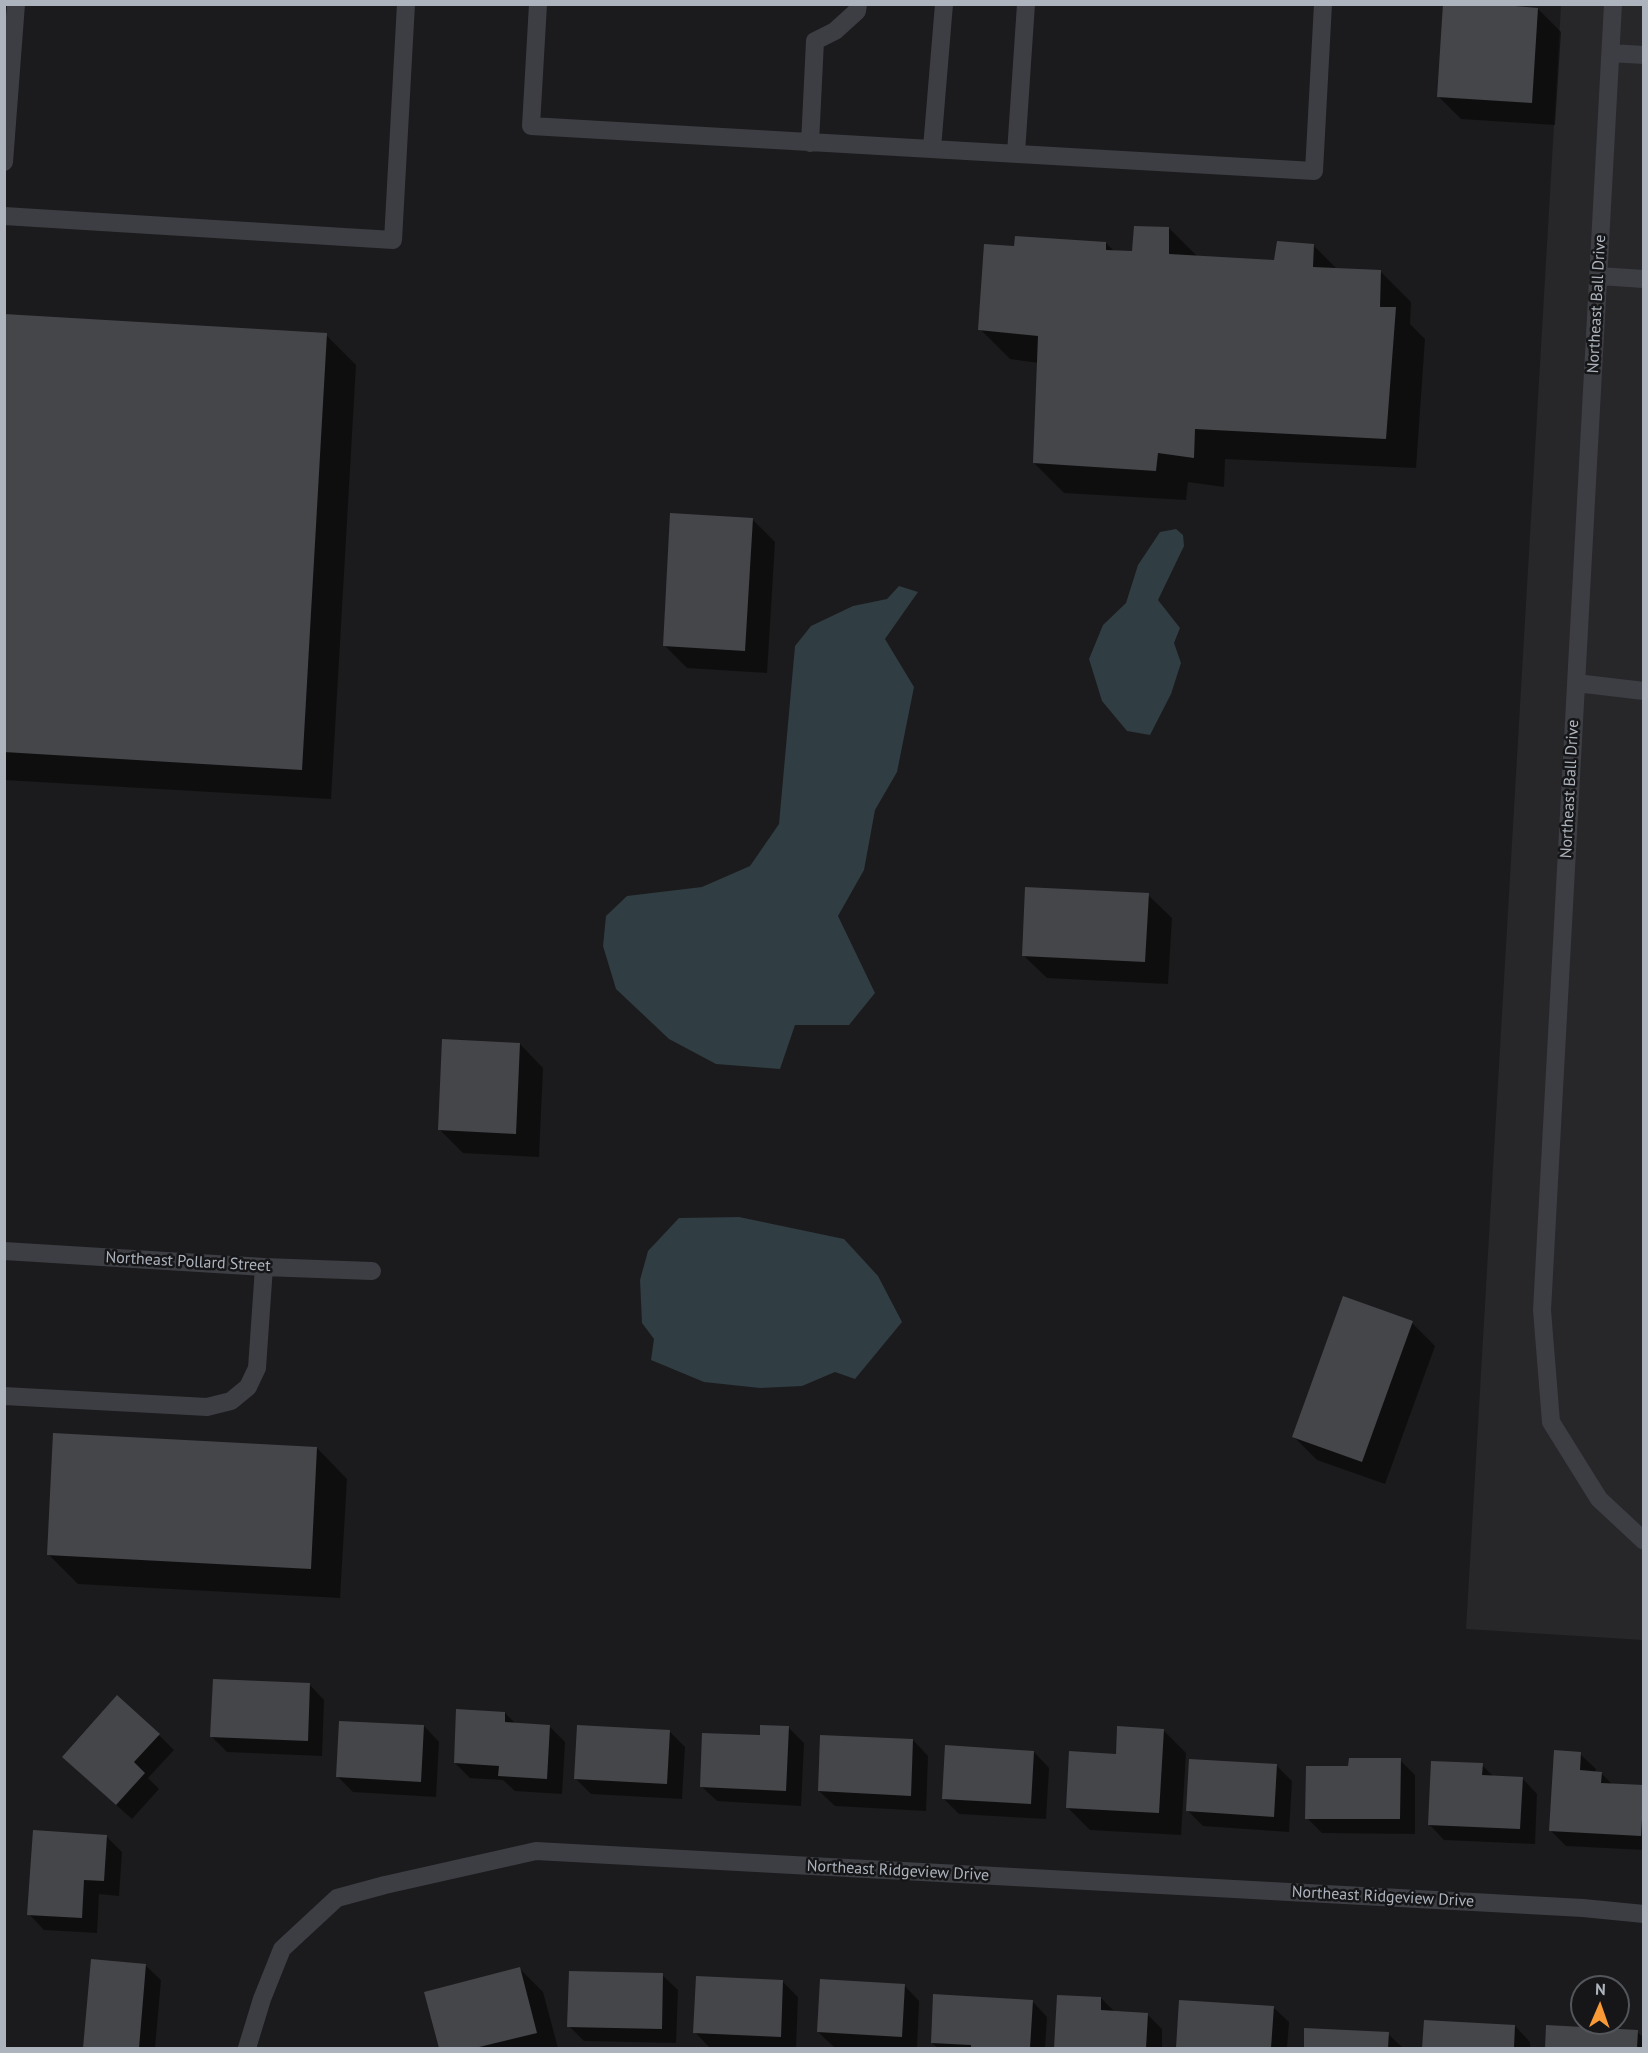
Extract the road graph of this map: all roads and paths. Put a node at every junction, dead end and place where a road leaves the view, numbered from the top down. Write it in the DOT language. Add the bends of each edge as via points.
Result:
graph roads {
  1 [pos="16,4"];
  2 [pos="406,4"];
  3 [pos="538,4"];
  4 [pos="858,4"];
  5 [pos="944,4"];
  6 [pos="1026,4"];
  7 [pos="1323,4"];
  8 [pos="1612,4"];
  9 [pos="1611,53"];
  10 [pos="1644,55"];
  11 [pos="810,143"];
  12 [pos="932,148"];
  13 [pos="1016,153"];
  14 [pos="4,162"];
  15 [pos="4,216"];
  16 [pos="1599,276"];
  17 [pos="1644,279"];
  18 [pos="1576,683"];
  19 [pos="1644,691"];
  20 [pos="4,1251"];
  21 [pos="264,1267"];
  22 [pos="372,1271"];
  23 [pos="4,1396"];
  24 [pos="1644,1541"];
  25 [pos="1644,1914"];
  26 [pos="247,2049"];
  1 -- 14 [label="street"];
  2 -- 15 [label="street" via="393,240"];
  3 -- 11 [label="street" via="531,126"];
  4 -- 11 [label="street" via="836,31 815,41"];
  5 -- 12 [label="street"];
  6 -- 13 [label="street"];
  7 -- 13 [label="street" via="1314,171"];
  8 -- 9 [label="street, Northeast Ball Drive"];
  9 -- 10 [label="street"];
  9 -- 16 [label="street, Northeast Ball Drive"];
  11 -- 12 [label="street"];
  12 -- 13 [label="street"];
  16 -- 17 [label="street"];
  16 -- 18 [label="street, Northeast Ball Drive"];
  18 -- 19 [label="street"];
  18 -- 24 [label="street, Northeast Ball Drive" via="1542,1310 1551,1422 1599,1499"];
  20 -- 21 [label="street, Northeast Pollard Street"];
  21 -- 22 [label="street, Northeast Pollard Street"];
  21 -- 23 [label="street" via="256,1368 248,1387 231,1401 207,1407"];
  25 -- 26 [label="street, Northeast Ridgeview Drive" via="536,1851 337,1898 282,1949"];
}
